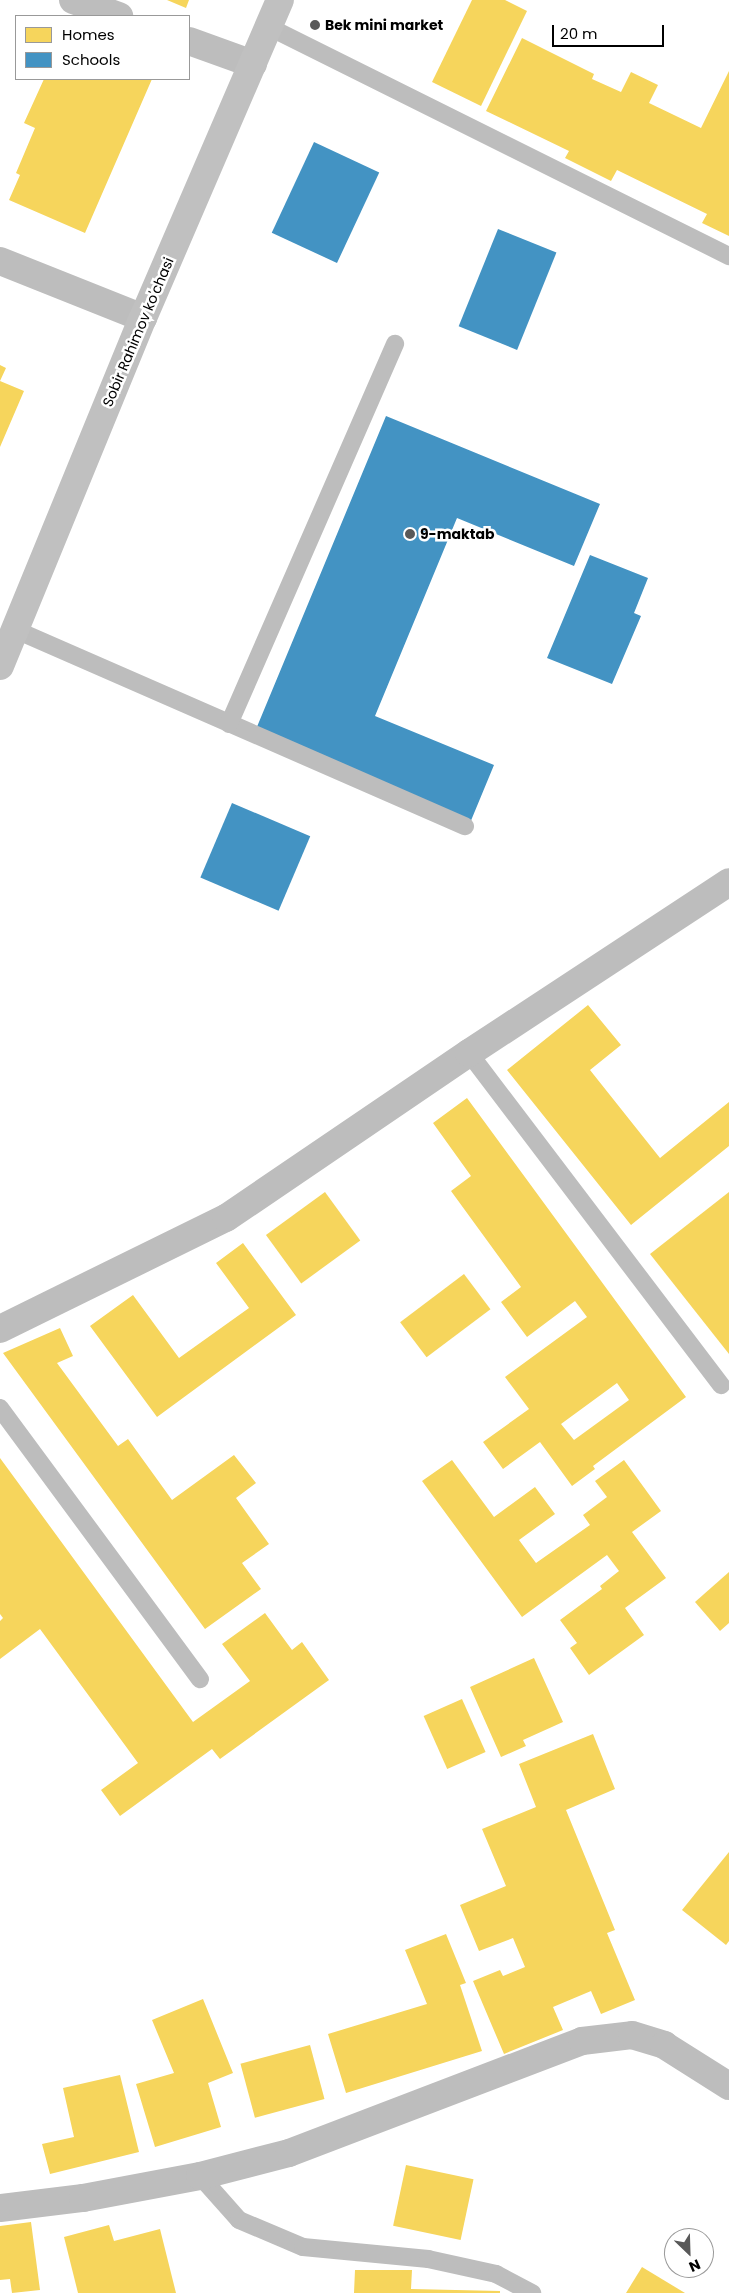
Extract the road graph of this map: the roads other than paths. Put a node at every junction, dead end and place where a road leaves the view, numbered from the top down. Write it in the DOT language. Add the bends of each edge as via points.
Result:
graph roads {
  1 [pos="73,0"];
  2 [pos="280,0"];
  3 [pos="116,15"];
  4 [pos="268,27"];
  5 [pos="190,41"];
  6 [pos="253,64"];
  7 [pos="729,256"];
  8 [pos="0,260"];
  9 [pos="144,318"];
  10 [pos="395,344"];
  11 [pos="16,630"];
  12 [pos="0,666"];
  13 [pos="228,724"];
  14 [pos="465,826"];
  15 [pos="729,882"];
  16 [pos="470,1053"];
  17 [pos="0,1329"];
  18 [pos="721,1385"];
  19 [pos="0,1408"];
  20 [pos="200,1679"];
  21 [pos="729,2086"];
  22 [pos="200,2176"];
  23 [pos="0,2208"];
  24 [pos="532,2293"];
  1 -- 3 [label="street"];
  2 -- 4 [label="street, Sobir Rahimov ko'chasi"];
  4 -- 6 [label="street, Sobir Rahimov ko'chasi"];
  4 -- 7 [label="lane"];
  5 -- 6 [label="street"];
  6 -- 9 [label="street, Sobir Rahimov ko'chasi"];
  8 -- 9 [label="street"];
  9 -- 11 [label="street, Sobir Rahimov ko'chasi"];
  10 -- 13 [label="lane"];
  11 -- 12 [label="street, Sobir Rahimov ko'chasi"];
  11 -- 13 [label="lane"];
  13 -- 14 [label="lane"];
  15 -- 16 [label="street"];
  16 -- 17 [label="street" via="226,1218"];
  16 -- 18 [label="lane"];
  19 -- 20 [label="lane"];
  21 -- 22 [label="street" via="664,2045 632,2035 582,2041 289,2153"];
  22 -- 23 [label="street" via="83,2198"];
  22 -- 24 [label="lane" via="239,2220 303,2247 428,2259 496,2274"];
}
